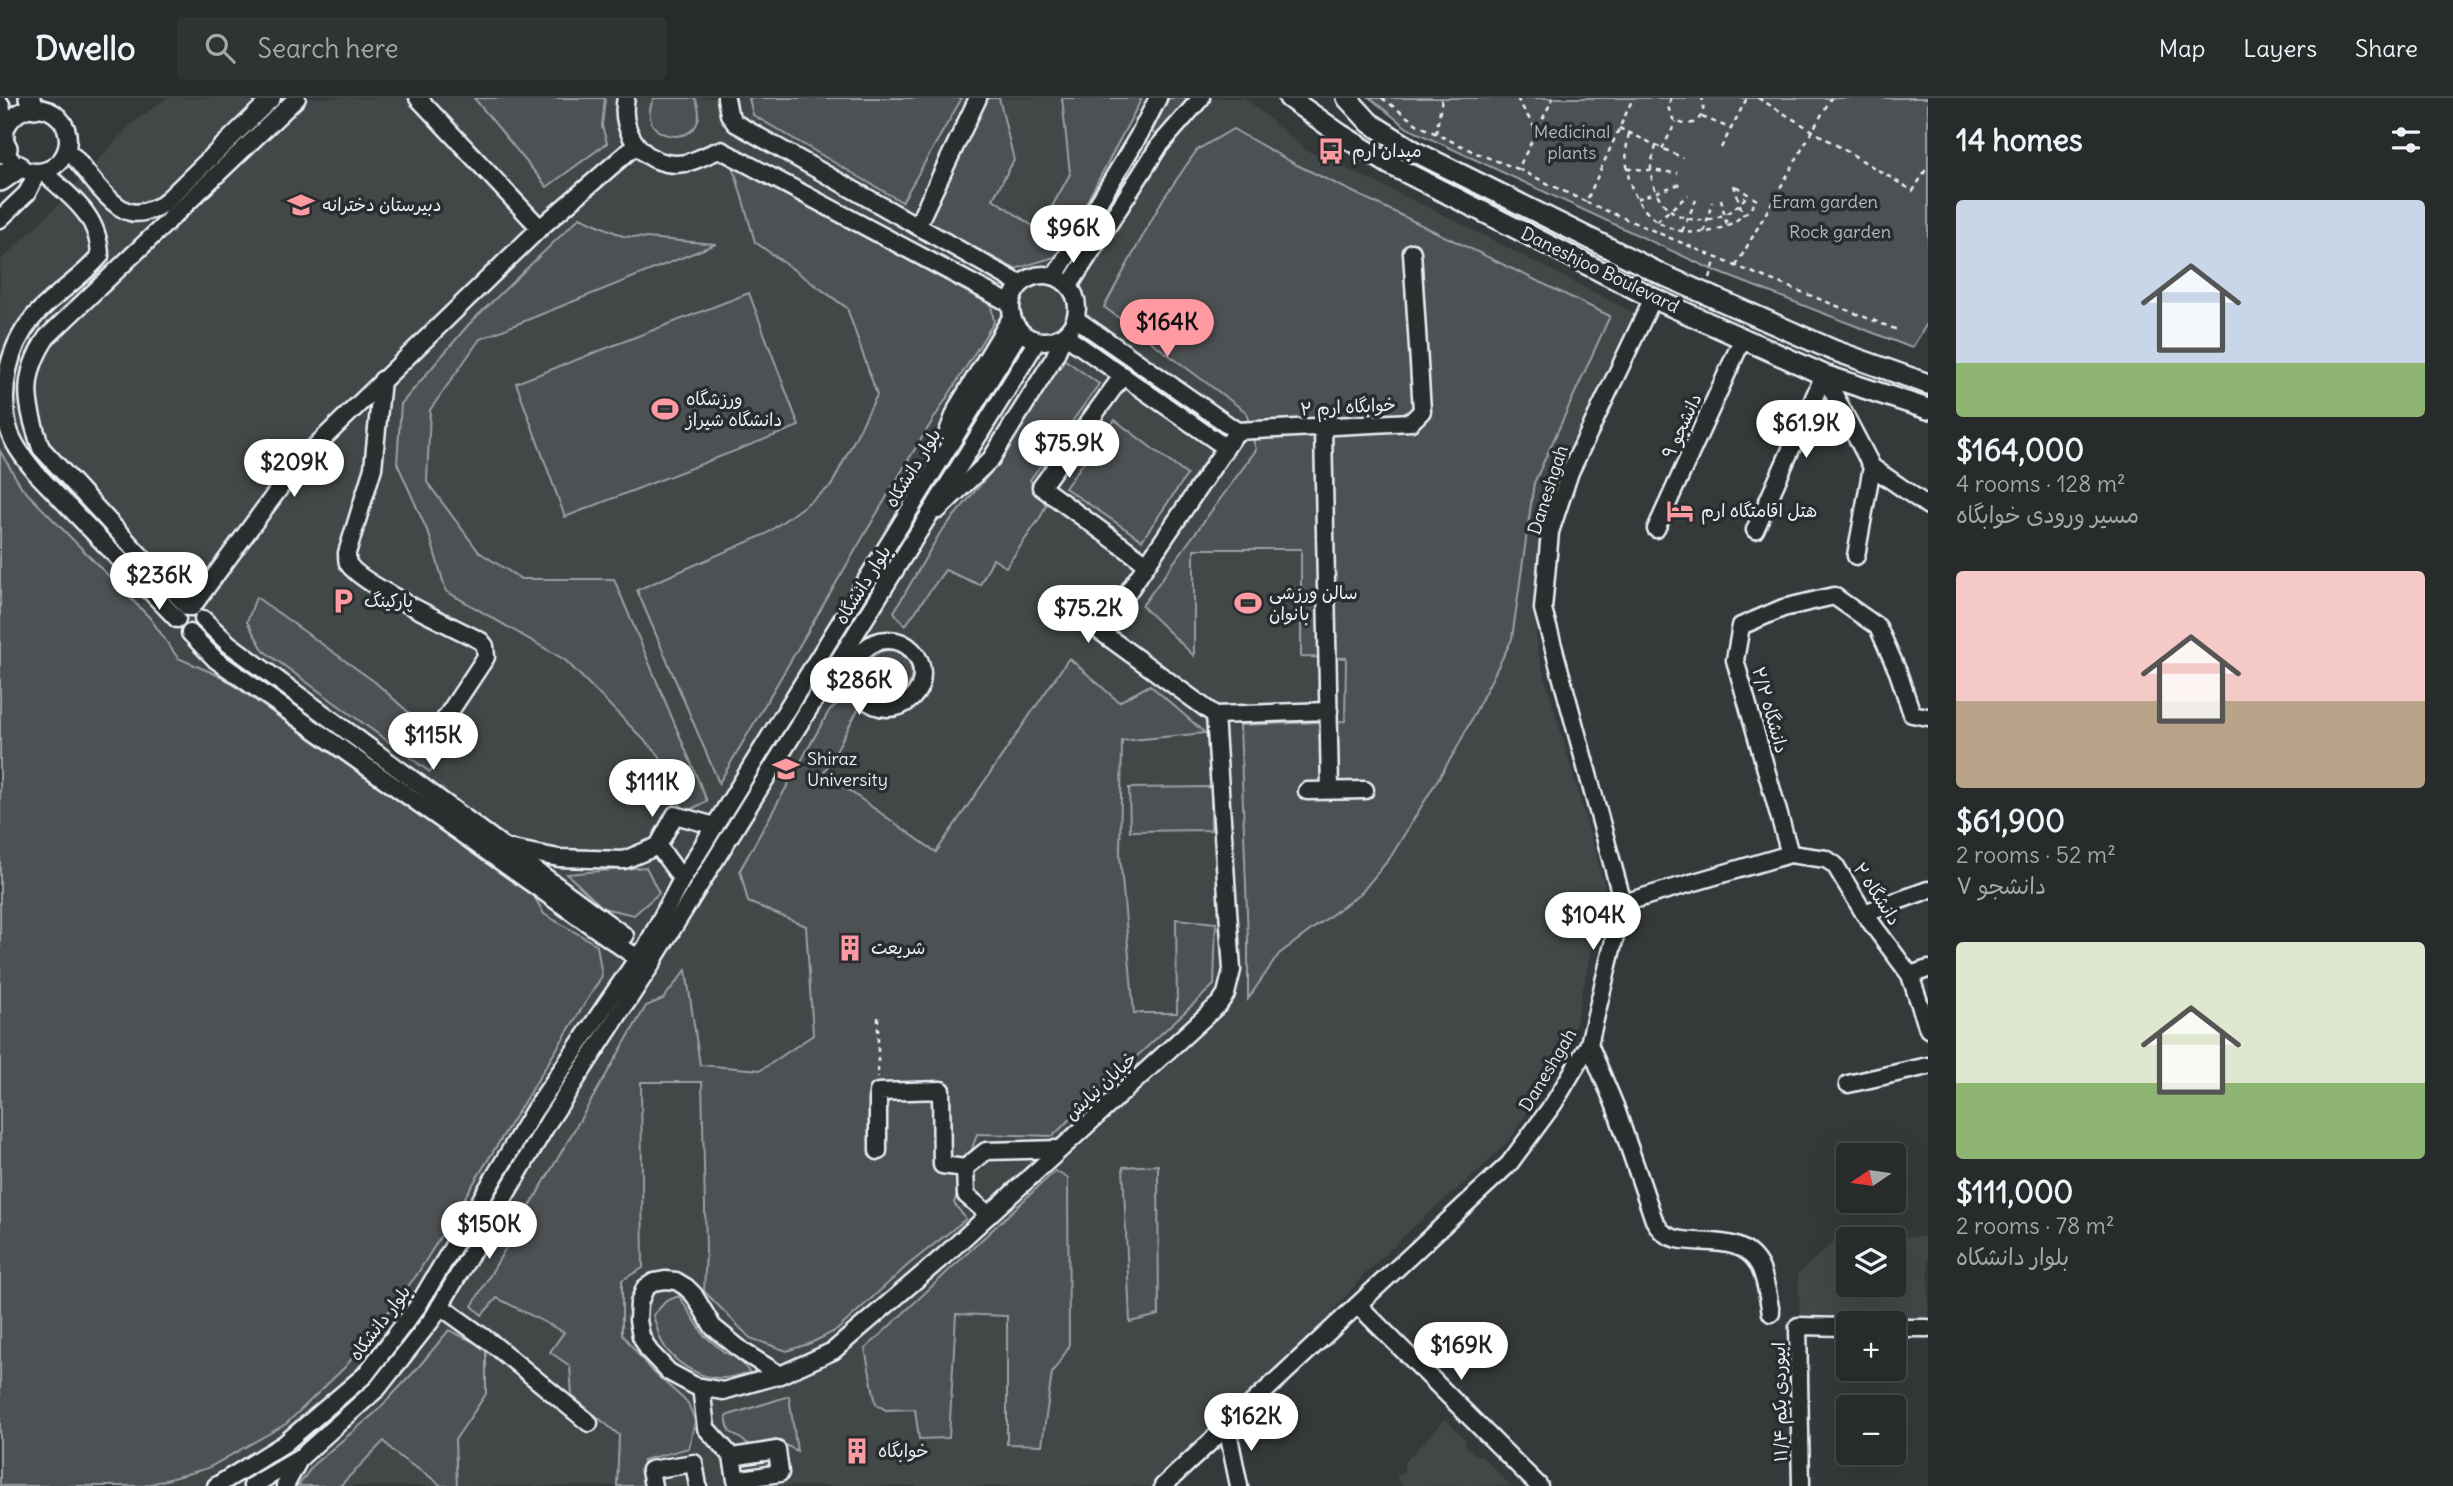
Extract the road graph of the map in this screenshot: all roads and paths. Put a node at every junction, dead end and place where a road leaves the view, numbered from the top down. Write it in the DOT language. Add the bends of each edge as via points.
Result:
graph roads {
  1 [pos="272,98"];
  2 [pos="297,98"];
  3 [pos="418,98"];
  4 [pos="626,98"];
  5 [pos="726,98"];
  6 [pos="978,98"];
  7 [pos="1158,98"];
  8 [pos="1201,98"];
  9 [pos="1289,98"];
  10 [pos="1347,98"];
  11 [pos="1382,98"];
  12 [pos="1442,98"];
  13 [pos="1517,98"];
  14 [pos="1553,98"];
  15 [pos="1633,98"];
  16 [pos="1671,98"];
  17 [pos="1702,98"];
  18 [pos="1747,98"];
  19 [pos="1758,98"];
  20 [pos="1830,98"];
  21 [pos="32,103"];
  22 [pos="0,106"];
  23 [pos="1702,116"];
  24 [pos="1676,121"];
  25 [pos="1619,128"];
  26 [pos="1731,129"];
  27 [pos="1536,130"];
  28 [pos="1812,132"];
  29 [pos="1436,134"];
  30 [pos="1629,134"];
  31 [pos="1139,135"];
  32 [pos="636,145"];
  33 [pos="1159,146"];
  34 [pos="1656,146"];
  35 [pos="1721,148"];
  36 [pos="1662,149"];
  37 [pos="66,153"];
  38 [pos="1683,158"];
  39 [pos="15,161"];
  40 [pos="1928,166"];
  41 [pos="1627,168"];
  42 [pos="1518,169"];
  43 [pos="1650,170"];
  44 [pos="1678,173"];
  45 [pos="1680,184"];
  46 [pos="1656,192"];
  47 [pos="1748,194"];
  48 [pos="1688,195"];
  49 [pos="1637,199"];
  50 [pos="1721,199"];
  51 [pos="1696,200"];
  52 [pos="1586,201"];
  53 [pos="1712,202"];
  54 [pos="1740,205"];
  55 [pos="1671,210"];
  56 [pos="1724,216"];
  57 [pos="1743,216"];
  58 [pos="0,219"];
  59 [pos="1688,219"];
  60 [pos="1657,221"];
  61 [pos="1707,221"];
  62 [pos="917,226"];
  63 [pos="1727,226"];
  64 [pos="540,228"];
  65 [pos="1682,231"];
  66 [pos="1704,233"];
  67 [pos="1412,252"];
  68 [pos="1736,266"];
  69 [pos="1062,281"];
  70 [pos="1020,284"];
  71 [pos="1653,298"];
  72 [pos="1014,317"];
  73 [pos="1076,319"];
  74 [pos="1900,331"];
  75 [pos="1064,335"];
  76 [pos="1743,338"];
  77 [pos="1037,341"];
  78 [pos="1824,374"];
  79 [pos="1123,375"];
  80 [pos="382,380"];
  81 [pos="1928,384"];
  82 [pos="1928,409"];
  83 [pos="1323,428"];
  84 [pos="1237,431"];
  85 [pos="1225,447"];
  86 [pos="1872,467"];
  87 [pos="1928,506"];
  88 [pos="924,523"];
  89 [pos="1656,529"];
  90 [pos="1755,530"];
  91 [pos="1857,556"];
  92 [pos="1147,564"];
  93 [pos="190,613"];
  94 [pos="908,646"];
  95 [pos="1329,711"];
  96 [pos="1215,715"];
  97 [pos="1928,717"];
  98 [pos="433,737"];
  99 [pos="1330,790"];
  100 [pos="1365,790"];
  101 [pos="1307,791"];
  102 [pos="715,826"];
  103 [pos="658,846"];
  104 [pos="506,848"];
  105 [pos="1790,854"];
  106 [pos="682,878"];
  107 [pos="1928,890"];
  108 [pos="1623,903"];
  109 [pos="1864,913"];
  110 [pos="588,916"];
  111 [pos="644,956"];
  112 [pos="1928,970"];
  113 [pos="1910,975"];
  114 [pos="878,1017"];
  115 [pos="1928,1029"];
  116 [pos="1589,1044"];
  117 [pos="1928,1066"];
  118 [pos="1847,1084"];
  119 [pos="878,1091"];
  120 [pos="1060,1149"];
  121 [pos="878,1151"];
  122 [pos="965,1168"];
  123 [pos="989,1215"];
  124 [pos="1358,1305"];
  125 [pos="440,1306"];
  126 [pos="1771,1313"];
  127 [pos="1836,1327"];
  128 [pos="1906,1328"];
  129 [pos="1928,1328"];
  130 [pos="780,1374"];
  131 [pos="701,1387"];
  132 [pos="589,1423"];
  133 [pos="1227,1427"];
  134 [pos="732,1457"];
  135 [pos="299,1458"];
  136 [pos="216,1486"];
  137 [pos="253,1486"];
  138 [pos="285,1486"];
  139 [pos="653,1486"];
  140 [pos="698,1486"];
  141 [pos="1163,1486"];
  142 [pos="1238,1486"];
  143 [pos="1539,1486"];
  144 [pos="1801,1486"];
  1 -- 37 [label="street" via="162,205 151,210 129,212 119,206"];
  2 -- 93 [label="street" via="47,337 30,372 26,393 41,448"];
  3 -- 64 [label="street"];
  4 -- 32 [label="street" via="625,121"];
  5 -- 62 [label="street" via="735,123"];
  6 -- 62 [label="street"];
  7 -- 31 [label="street"];
  8 -- 33 [label="street"];
  9 -- 71 [label="main road, Daneshjoo Boulevard" via="1389,164"];
  10 -- 81 [label="main road, Daneshjoo Boulevard" via="1370,123 1416,152 1665,276 1833,350"];
  11 -- 29 [label="path"];
  12 -- 29 [label="path"];
  13 -- 27 [label="path"];
  14 -- 27 [label="path"];
  15 -- 25 [label="path"];
  16 -- 24 [label="path" via="1669,113"];
  17 -- 23 [label="path"];
  18 -- 26 [label="path"];
  19 -- 28 [label="path"];
  20 -- 28 [label="path"];
  21 -- 37 [label="street" via="53,112 65,126"];
  21 -- 39 [label="street" via="7,127"];
  22 -- 39 [label="main road"];
  23 -- 24 [label="path" via="1689,125"];
  23 -- 26 [label="path"];
  24 -- 36 [label="path"];
  25 -- 30 [label="path"];
  25 -- 52 [label="path"];
  26 -- 35 [label="path"];
  27 -- 42 [label="path"];
  28 -- 40 [label="path" via="1913,191"];
  28 -- 68 [label="path"];
  29 -- 42 [label="path"];
  30 -- 34 [label="path"];
  30 -- 41 [label="path"];
  31 -- 33 [label="street"];
  31 -- 69 [label="street"];
  32 -- 64 [label="street"];
  32 -- 72 [label="street" via="646,155 671,164 685,164 721,150"];
  33 -- 69 [label="street"];
  34 -- 36 [label="path"];
  34 -- 43 [label="path"];
  36 -- 38 [label="path"];
  37 -- 39 [label="street" via="57,166"];
  39 -- 58 [label="street" via="27,193"];
  39 -- 93 [label="street" via="83,208 96,230 100,256 33,318 15,346 6,375 8,428 36,473"];
  41 -- 43 [label="path"];
  41 -- 49 [label="path"];
  42 -- 52 [label="path"];
  43 -- 44 [label="path"];
  43 -- 46 [label="path"];
  45 -- 46 [label="path"];
  46 -- 49 [label="path"];
  46 -- 55 [label="path"];
  47 -- 54 [label="path"];
  47 -- 54 [label="path" via="1734,185"];
  47 -- 57 [label="path" via="1757,200"];
  48 -- 55 [label="path"];
  49 -- 60 [label="path"];
  50 -- 56 [label="path"];
  51 -- 59 [label="path"];
  52 -- 68 [label="path"];
  53 -- 61 [label="path"];
  54 -- 56 [label="path"];
  54 -- 57 [label="path"];
  55 -- 59 [label="path"];
  55 -- 60 [label="path"];
  56 -- 61 [label="path"];
  56 -- 63 [label="path"];
  57 -- 63 [label="path"];
  59 -- 61 [label="path"];
  59 -- 65 [label="path"];
  60 -- 65 [label="path"];
  61 -- 66 [label="path"];
  62 -- 70 [label="street"];
  63 -- 66 [label="path"];
  64 -- 80 [label="street"];
  65 -- 66 [label="path"];
  67 -- 83 [label="street, خوابگاه ارم ۲" via="1422,411 1411,422"];
  68 -- 74 [label="path"];
  69 -- 70 [label="street" via="1036,275"];
  69 -- 73 [label="street" via="1076,301"];
  70 -- 72 [label="street" via="1015,290"];
  71 -- 76 [label="main road, Daneshjoo Boulevard"];
  71 -- 108 [label="street, Daneshgah" via="1570,471 1550,532 1543,609"];
  72 -- 77 [label="street"];
  72 -- 102 [label="street, بلوار دانشکاه" via="958,406 936,468"];
  73 -- 75 [label="street"];
  73 -- 84 [label="street"];
  75 -- 77 [label="street"];
  75 -- 79 [label="street"];
  75 -- 88 [label="street" via="991,459"];
  76 -- 78 [label="main road, Daneshjoo Boulevard"];
  76 -- 89 [label="street, ۹ دانشجو"];
  77 -- 88 [label="street, بلوار دانشگاه"];
  78 -- 82 [label="main road, Daneshjoo Boulevard"];
  78 -- 86 [label="street"];
  78 -- 90 [label="street"];
  79 -- 85 [label="street"];
  79 -- 92 [label="street" via="1041,487"];
  80 -- 93 [label="street" via="298,463"];
  80 -- 98 [label="street" via="373,468 347,562 378,587 481,641 487,652"];
  83 -- 84 [label="street, خوابگاه ارم ۲"];
  83 -- 95 [label="street"];
  84 -- 85 [label="street"];
  85 -- 92 [label="street"];
  86 -- 87 [label="street"];
  86 -- 91 [label="street"];
  88 -- 111 [label="street, بلوار دانشگاه"];
  92 -- 96 [label="street" via="1101,632"];
  93 -- 104 [label="street"];
  93 -- 110 [label="street" via="201,627 190,633 216,660"];
  94 -- 94 [label="street" via="898,641 877,642 860,655 854,677 864,699 886,708 897,707 917,694 921,663"];
  95 -- 96 [label="street"];
  95 -- 99 [label="street"];
  96 -- 120 [label="street, خیابان نیایش" via="1231,982 1219,1004"];
  97 -- 105 [label="street, ۲/۲ دانشگاه" via="1912,714 1878,627 1833,596 1783,608 1741,626 1735,660"];
  99 -- 100 [label="street"];
  99 -- 101 [label="street"];
  102 -- 103 [label="street" via="675,815"];
  102 -- 106 [label="street, بلوار دانشکاه"];
  103 -- 104 [label="street" via="624,860 559,858"];
  103 -- 106 [label="street"];
  104 -- 110 [label="street"];
  105 -- 108 [label="street, ۲ دانشگاه"];
  105 -- 109 [label="street, ۲ دانشگاه" via="1826,859 1835,865"];
  106 -- 111 [label="street, بلوار دانشکاه"];
  107 -- 109 [label="street"];
  108 -- 116 [label="street, Daneshgah"];
  109 -- 113 [label="street, ۲ دانشگاه"];
  110 -- 111 [label="street"];
  111 -- 125 [label="street, بلوار دانشکاه"];
  111 -- 136 [label="street, بلوار دانشکاه" via="533,1112 417,1307 365,1375 284,1444"];
  112 -- 113 [label="street"];
  113 -- 115 [label="street, ۲ دانشگاه"];
  114 -- 119 [label="path"];
  116 -- 124 [label="street, Daneshgah" via="1554,1103 1509,1164"];
  116 -- 126 [label="street" via="1654,1220 1664,1233 1677,1239 1722,1243 1753,1256 1761,1268"];
  117 -- 118 [label="street"];
  119 -- 121 [label="street"];
  119 -- 122 [label="street" via="941,1090 942,1165"];
  120 -- 122 [label="street" via="986,1151"];
  120 -- 123 [label="street, خیابان نیایش"];
  122 -- 123 [label="street" via="966,1195"];
  123 -- 130 [label="street, خیابان نیایش" via="833,1351"];
  124 -- 133 [label="street, Daneshgah"];
  124 -- 143 [label="street"];
  125 -- 132 [label="street"];
  125 -- 135 [label="street, بلوار دانشکاه" via="378,1388"];
  127 -- 144 [label="street, ۱۱/۴ ابیوردی یکم" via="1798,1326"];
  128 -- 129 [label="street"];
  130 -- 131 [label="street, خیابان نیایش" via="723,1391"];
  130 -- 131 [label="street" via="713,1327 686,1287 676,1281 654,1282 645,1288 639,1303 641,1336 669,1372"];
  131 -- 134 [label="street" via="706,1428"];
  133 -- 141 [label="street, Daneshgah"];
  133 -- 142 [label="street"];
  135 -- 137 [label="street, بلوار دانشکاه"];
  135 -- 138 [label="street"];
  139 -- 140 [label="street" via="650,1470 694,1463"];
}
